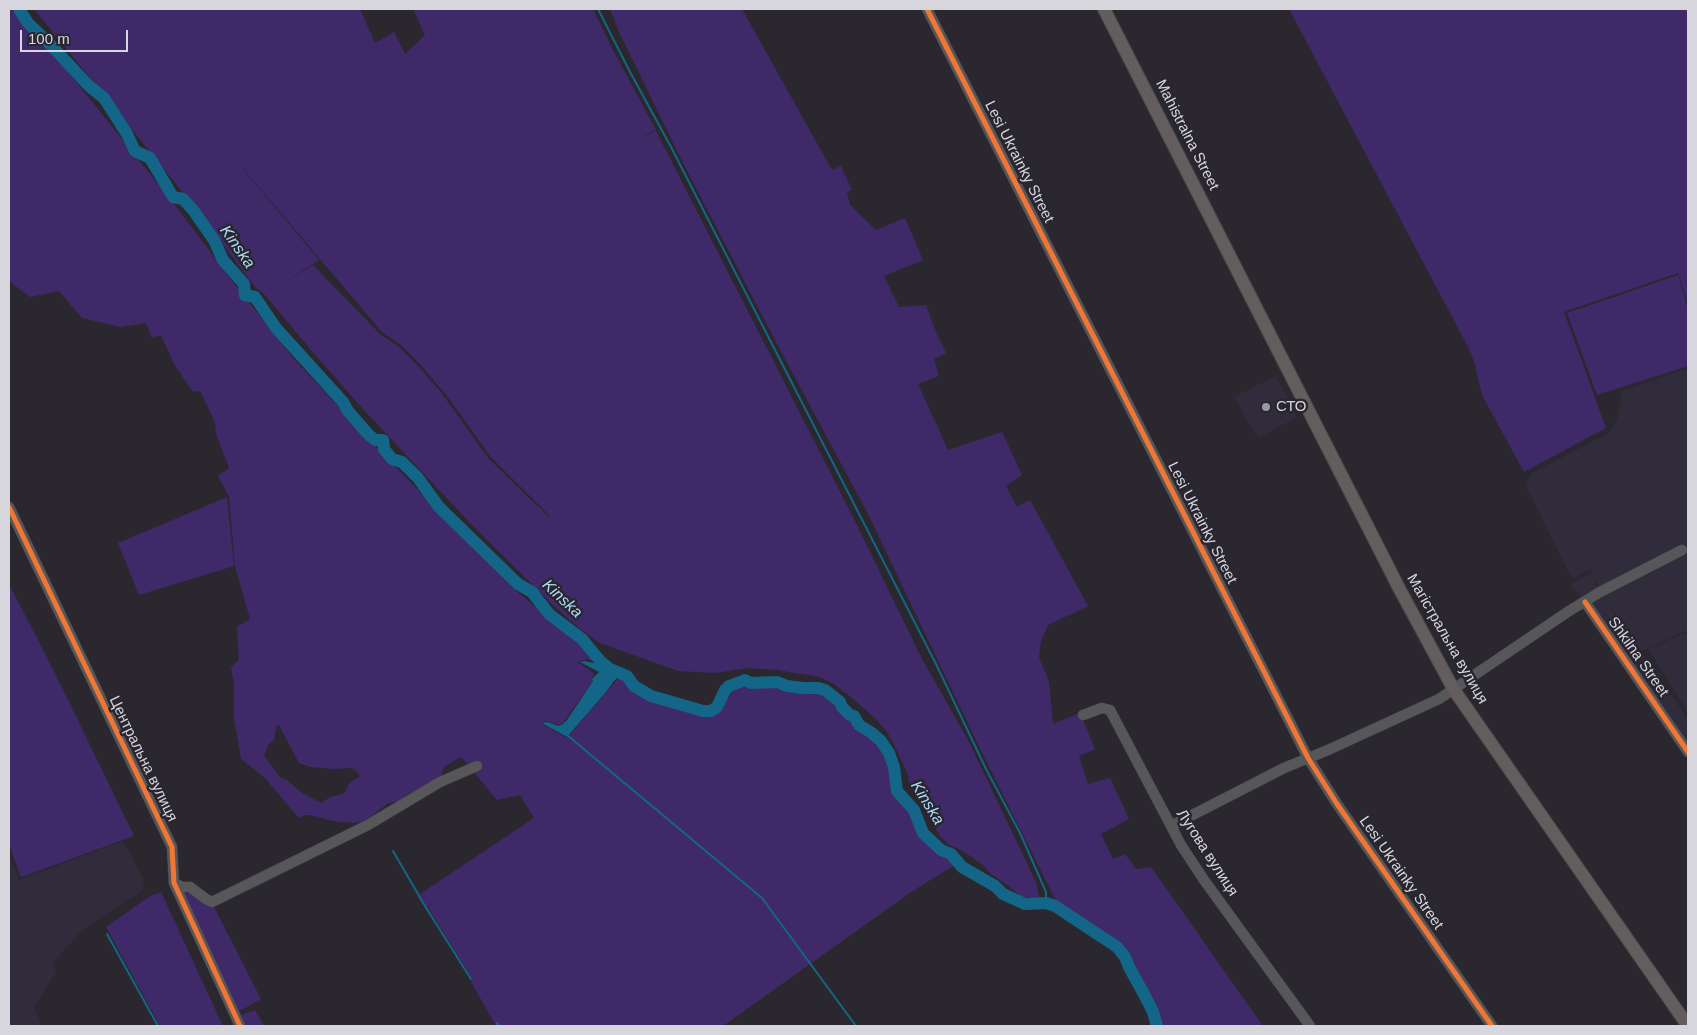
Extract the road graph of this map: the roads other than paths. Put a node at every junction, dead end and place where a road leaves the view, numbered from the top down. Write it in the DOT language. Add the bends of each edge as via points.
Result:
graph roads {
  1 [pos="927,9"];
  2 [pos="1104,9"];
  3 [pos="1250,295"];
  4 [pos="9,507"];
  5 [pos="1682,550"];
  6 [pos="1585,602"];
  7 [pos="1454,690"];
  8 [pos="1083,715"];
  9 [pos="1688,752"];
  10 [pos="1308,758"];
  11 [pos="477,766"];
  12 [pos="1171,826"];
  13 [pos="174,883"];
  14 [pos="240,1026"];
  15 [pos="1310,1026"];
  16 [pos="1492,1026"];
  17 [pos="1688,1026"];
  1 -- 10 [label="street, Lesi Ukrainky Street"];
  2 -- 3 [label="main road, Mahistralna Street"];
  3 -- 7 [label="main road, Магістральна вулиця"];
  4 -- 13 [label="street, Центральна вулиця" via="172,847"];
  5 -- 6 [label="street"];
  6 -- 7 [label="street"];
  6 -- 9 [label="street, Shkilna Street"];
  7 -- 10 [label="street"];
  7 -- 17 [label="main road, Магістральна вулиця"];
  8 -- 12 [label="street, Лугова вулиця" via="1102,708 1110,710"];
  10 -- 12 [label="street"];
  10 -- 16 [label="street, Lesi Ukrainky Street"];
  11 -- 13 [label="street" via="440,782 368,825 212,902 190,887 182,888"];
  12 -- 15 [label="street, Лугова вулиця" via="1204,880"];
  13 -- 14 [label="street, Центральна вулиця"];
}
